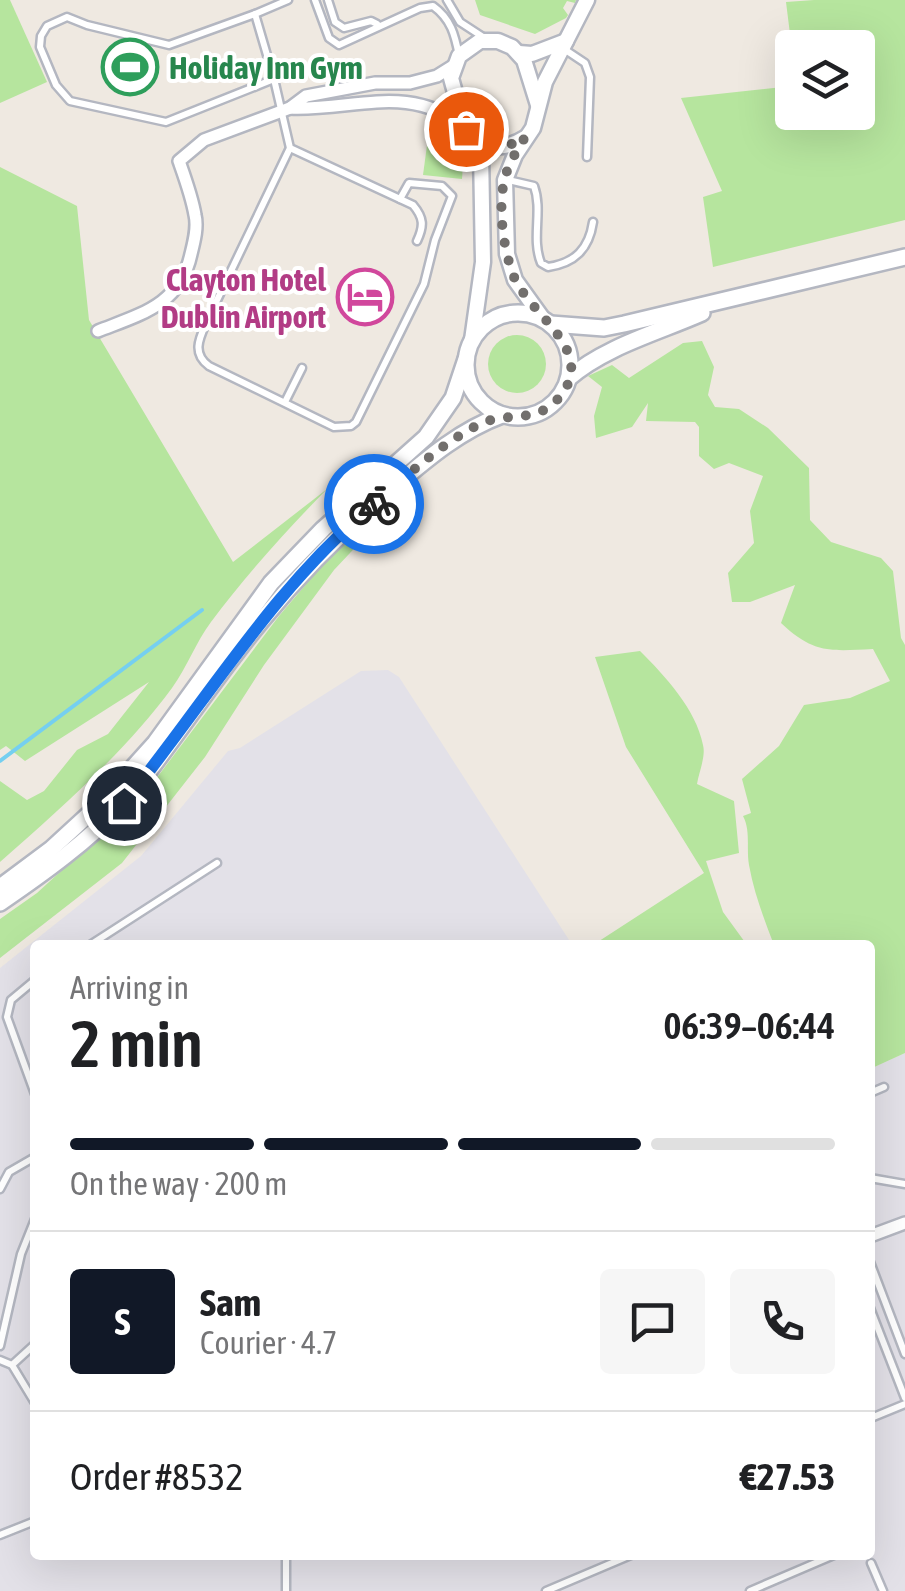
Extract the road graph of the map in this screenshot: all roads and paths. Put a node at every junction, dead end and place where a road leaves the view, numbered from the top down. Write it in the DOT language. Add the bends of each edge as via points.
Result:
graph roads {
  1 [pos="288,0"];
  2 [pos="315,0"];
  3 [pos="328,0"];
  4 [pos="448,0"];
  5 [pos="587,0"];
  6 [pos="419,4"];
  7 [pos="254,14"];
  8 [pos="379,24"];
  9 [pos="490,40"];
  10 [pos="562,45"];
  11 [pos="518,53"];
  12 [pos="456,61"];
  13 [pos="274,78"];
  14 [pos="538,105"];
  15 [pos="285,110"];
  16 [pos="470,133"];
  17 [pos="525,137"];
  18 [pos="290,148"];
  19 [pos="587,157"];
  20 [pos="505,180"];
  21 [pos="400,199"];
  22 [pos="592,222"];
  23 [pos="417,241"];
  24 [pos="904,258"];
  25 [pos="729,302"];
  26 [pos="547,322"];
  27 [pos="98,331"];
  28 [pos="472,340"];
  29 [pos="466,359"];
  30 [pos="302,368"];
  31 [pos="568,378"];
  32 [pos="284,403"];
  33 [pos="502,416"];
  34 [pos="217,863"];
  35 [pos="0,888"];
  36 [pos="0,903"];
  37 [pos="98,940"];
  38 [pos="30,984"];
  39 [pos="30,1080"];
  40 [pos="884,1086"];
  41 [pos="875,1090"];
  42 [pos="30,1159"];
  43 [pos="875,1179"];
  44 [pos="905,1184"];
  45 [pos="0,1189"];
  46 [pos="905,1223"];
  47 [pos="30,1232"];
  48 [pos="875,1234"];
  49 [pos="875,1275"];
  50 [pos="875,1321"];
  51 [pos="0,1346"];
  52 [pos="30,1349"];
  53 [pos="905,1354"];
  54 [pos="0,1360"];
  55 [pos="12,1365"];
  56 [pos="30,1394"];
  57 [pos="905,1401"];
  58 [pos="875,1416"];
  59 [pos="30,1524"];
  60 [pos="0,1535"];
  61 [pos="286,1560"];
  62 [pos="619,1560"];
  63 [pos="822,1560"];
  64 [pos="871,1562"];
  65 [pos="286,1591"];
  66 [pos="546,1591"];
  67 [pos="750,1591"];
  68 [pos="883,1591"];
  1 -- 7 [label="lane"];
  2 -- 8 [label="lane" via="329,38 339,44"];
  3 -- 8 [label="lane" via="344,28"];
  4 -- 9 [label="lane" via="460,22"];
  5 -- 10 [label="street"];
  6 -- 8 [label="lane"];
  6 -- 12 [label="lane" via="445,15"];
  7 -- 13 [label="lane"];
  7 -- 13 [label="lane" via="168,45 68,17 47,26 40,47 70,101 153,122 178,120"];
  9 -- 11 [label="street"];
  9 -- 12 [label="street" via="471,45"];
  10 -- 11 [label="street"];
  10 -- 14 [label="street"];
  10 -- 19 [label="lane" via="586,63 590,77"];
  11 -- 14 [label="street"];
  12 -- 15 [label="street" via="437,76 334,88"];
  12 -- 16 [label="street" via="451,78"];
  13 -- 15 [label="lane"];
  14 -- 17 [label="street"];
  15 -- 16 [label="street" via="419,103"];
  15 -- 18 [label="lane"];
  15 -- 27 [label="street" via="204,140 179,161 196,217 181,284 146,312"];
  16 -- 17 [label="street" via="494,147"];
  16 -- 28 [label="street" via="480,152 483,262"];
  17 -- 20 [label="street"];
  18 -- 21 [label="lane"];
  18 -- 32 [label="lane" via="198,343 203,362"];
  20 -- 22 [label="lane" via="534,186 536,251 548,267 588,246"];
  20 -- 26 [label="street" via="507,254 515,280"];
  21 -- 23 [label="lane" via="422,220"];
  21 -- 32 [label="lane" via="410,183 442,186 452,196 424,284 356,422 334,427"];
  24 -- 25 [label="main road"];
  25 -- 26 [label="main road" via="604,328"];
  25 -- 31 [label="main road"];
  26 -- 28 [label="main road" via="530,314 503,315"];
  26 -- 31 [label="main road" via="568,348"];
  28 -- 29 [label="main road"];
  29 -- 33 [label="main road" via="477,398"];
  29 -- 35 [label="main road" via="452,398 426,437 271,582 155,743 100,804"];
  30 -- 32 [label="lane"];
  31 -- 33 [label="main road" via="546,409"];
  33 -- 36 [label="main road" via="442,447 358,517 258,624 124,803"];
  34 -- 37 [label="lane"];
  38 -- 39 [label="lane" via="11,1000 7,1017"];
  40 -- 41 [label="lane"];
  42 -- 45 [label="lane" via="9,1172"];
  43 -- 44 [label="lane"];
  46 -- 48 [label="street"];
  47 -- 51 [label="lane"];
  49 -- 53 [label="lane"];
  50 -- 57 [label="lane"];
  52 -- 55 [label="lane"];
  54 -- 55 [label="lane"];
  55 -- 56 [label="lane"];
  57 -- 58 [label="lane"];
  59 -- 60 [label="lane"];
  61 -- 65 [label="lane"];
  62 -- 66 [label="lane"];
  63 -- 67 [label="lane"];
  64 -- 68 [label="lane"];
}
